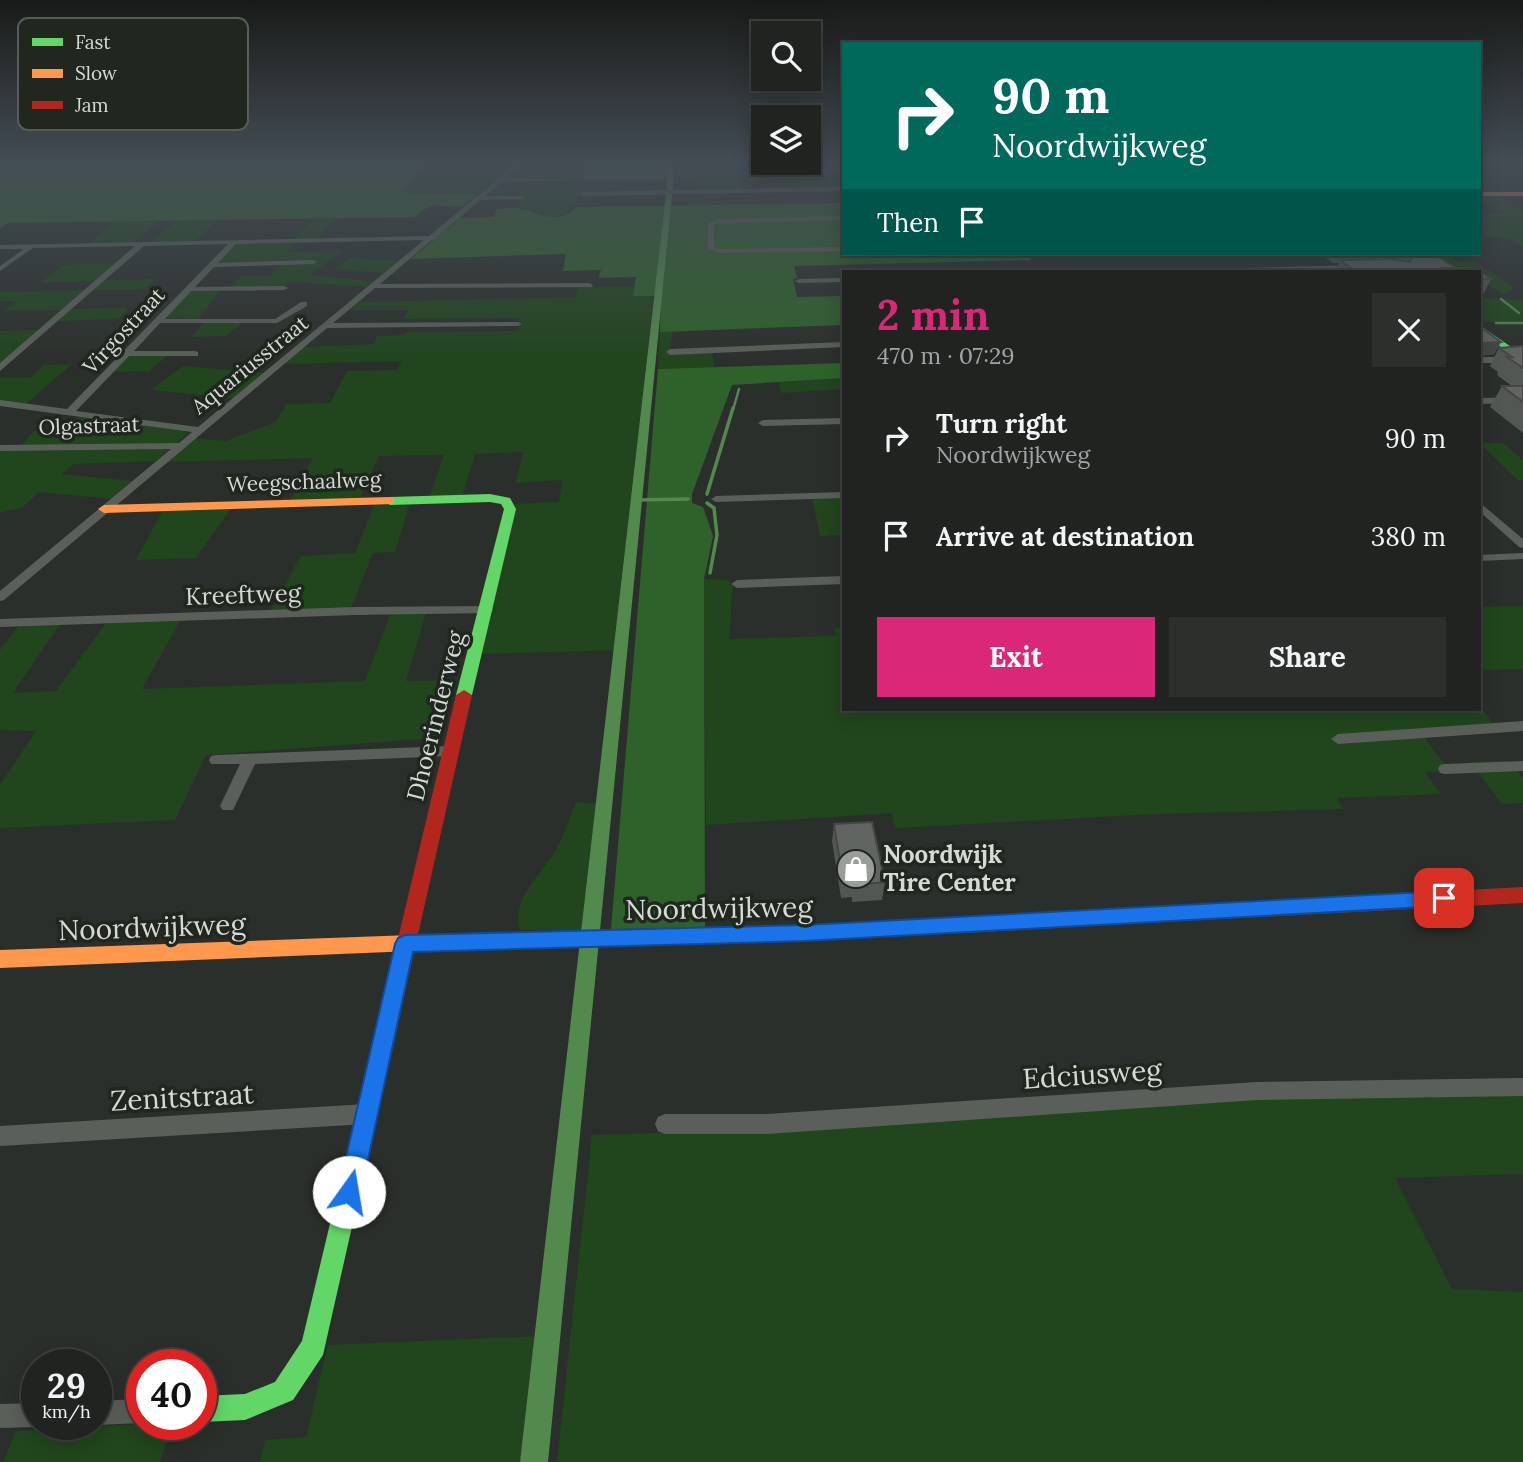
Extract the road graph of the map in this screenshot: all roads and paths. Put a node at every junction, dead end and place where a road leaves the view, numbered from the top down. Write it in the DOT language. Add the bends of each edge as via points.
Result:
graph roads {
  1 [pos="443,230"];
  2 [pos="714,230"];
  3 [pos="434,238"];
  4 [pos="234,242"];
  5 [pos="142,244"];
  6 [pos="32,246"];
  7 [pos="0,247"];
  8 [pos="842,249"];
  9 [pos="313,262"];
  10 [pos="211,265"];
  11 [pos="1382,265"];
  12 [pos="0,269"];
  13 [pos="1236,270"];
  14 [pos="842,280"];
  15 [pos="799,281"];
  16 [pos="589,285"];
  17 [pos="374,286"];
  18 [pos="284,288"];
  19 [pos="187,289"];
  20 [pos="304,304"];
  21 [pos="158,321"];
  22 [pos="518,324"];
  23 [pos="326,326"];
  24 [pos="1481,329"];
  25 [pos="842,344"];
  26 [pos="670,352"];
  27 [pos="129,353"];
  28 [pos="195,354"];
  29 [pos="1523,359"];
  30 [pos="1481,360"];
  31 [pos="0,368"];
  32 [pos="1523,400"];
  33 [pos="1481,401"];
  34 [pos="0,403"];
  35 [pos="69,413"];
  36 [pos="842,421"];
  37 [pos="763,424"];
  38 [pos="198,430"];
  39 [pos="179,446"];
  40 [pos="0,448"];
  41 [pos="842,495"];
  42 [pos="716,499"];
  43 [pos="506,501"];
  44 [pos="1481,507"];
  45 [pos="104,509"];
  46 [pos="1523,545"];
  47 [pos="1523,556"];
  48 [pos="1481,558"];
  49 [pos="842,580"];
  50 [pos="737,584"];
  51 [pos="0,597"];
  52 [pos="487,610"];
  53 [pos="0,623"];
  54 [pos="1523,726"];
  55 [pos="1338,739"];
  56 [pos="450,751"];
  57 [pos="250,758"];
  58 [pos="216,760"];
  59 [pos="1523,766"];
  60 [pos="1445,769"];
  61 [pos="228,806"];
  62 [pos="1523,895"];
  63 [pos="405,944"];
  64 [pos="0,959"];
  65 [pos="1523,1087"];
  66 [pos="367,1114"];
  67 [pos="665,1124"];
  68 [pos="0,1136"];
  69 [pos="217,1408"];
  70 [pos="21,1415"];
  71 [pos="0,1416"];
  1 -- 3 [label="street, Aquariusstraat"];
  2 -- 8 [label="street" via="714,250"];
  3 -- 4 [label="street"];
  3 -- 17 [label="street, Aquariusstraat"];
  4 -- 5 [label="street"];
  4 -- 10 [label="street, Virgostraat"];
  5 -- 6 [label="street"];
  5 -- 31 [label="street"];
  6 -- 7 [label="street"];
  6 -- 12 [label="street"];
  9 -- 10 [label="street"];
  10 -- 19 [label="street, Virgostraat"];
  11 -- 13 [label="street"];
  14 -- 15 [label="street"];
  16 -- 17 [label="street"];
  17 -- 23 [label="street, Aquariusstraat"];
  18 -- 19 [label="street"];
  19 -- 21 [label="street, Virgostraat"];
  20 -- 21 [label="street" via="277,321"];
  21 -- 27 [label="street, Virgostraat"];
  22 -- 23 [label="street"];
  23 -- 38 [label="street, Aquariusstraat"];
  24 -- 29 [label="street"];
  25 -- 26 [label="street"];
  27 -- 28 [label="street"];
  27 -- 35 [label="street, Virgostraat"];
  29 -- 30 [label="street"];
  32 -- 33 [label="street"];
  34 -- 35 [label="street"];
  35 -- 38 [label="street"];
  36 -- 37 [label="street"];
  38 -- 39 [label="street, Aquariusstraat"];
  39 -- 40 [label="street, Olgastraat"];
  39 -- 45 [label="street, Aquariusstraat"];
  41 -- 42 [label="street"];
  43 -- 45 [label="street, Weegschaalweg"];
  43 -- 52 [label="street, Dhoerinderweg" via="510,509"];
  44 -- 46 [label="street"];
  45 -- 51 [label="street, Aquariusstraat"];
  47 -- 48 [label="street"];
  49 -- 50 [label="street"];
  52 -- 53 [label="street, Kreeftweg"];
  52 -- 56 [label="street, Dhoerinderweg"];
  54 -- 55 [label="street"];
  56 -- 57 [label="street"];
  56 -- 63 [label="street, Dhoerinderweg"];
  57 -- 58 [label="street"];
  57 -- 61 [label="street"];
  59 -- 60 [label="street"];
  62 -- 63 [label="street, Noordwijkweg" via="805,933"];
  63 -- 64 [label="street, Noordwijkweg"];
  63 -- 66 [label="street, Dhoerinderweg"];
  65 -- 67 [label="street, Edciusweg" via="1257,1091 766,1124"];
  66 -- 68 [label="street, Zenitstraat"];
  66 -- 69 [label="street, Dhoerinderweg" via="314,1346 284,1391 245,1407"];
  70 -- 71 [label="street"];
}
